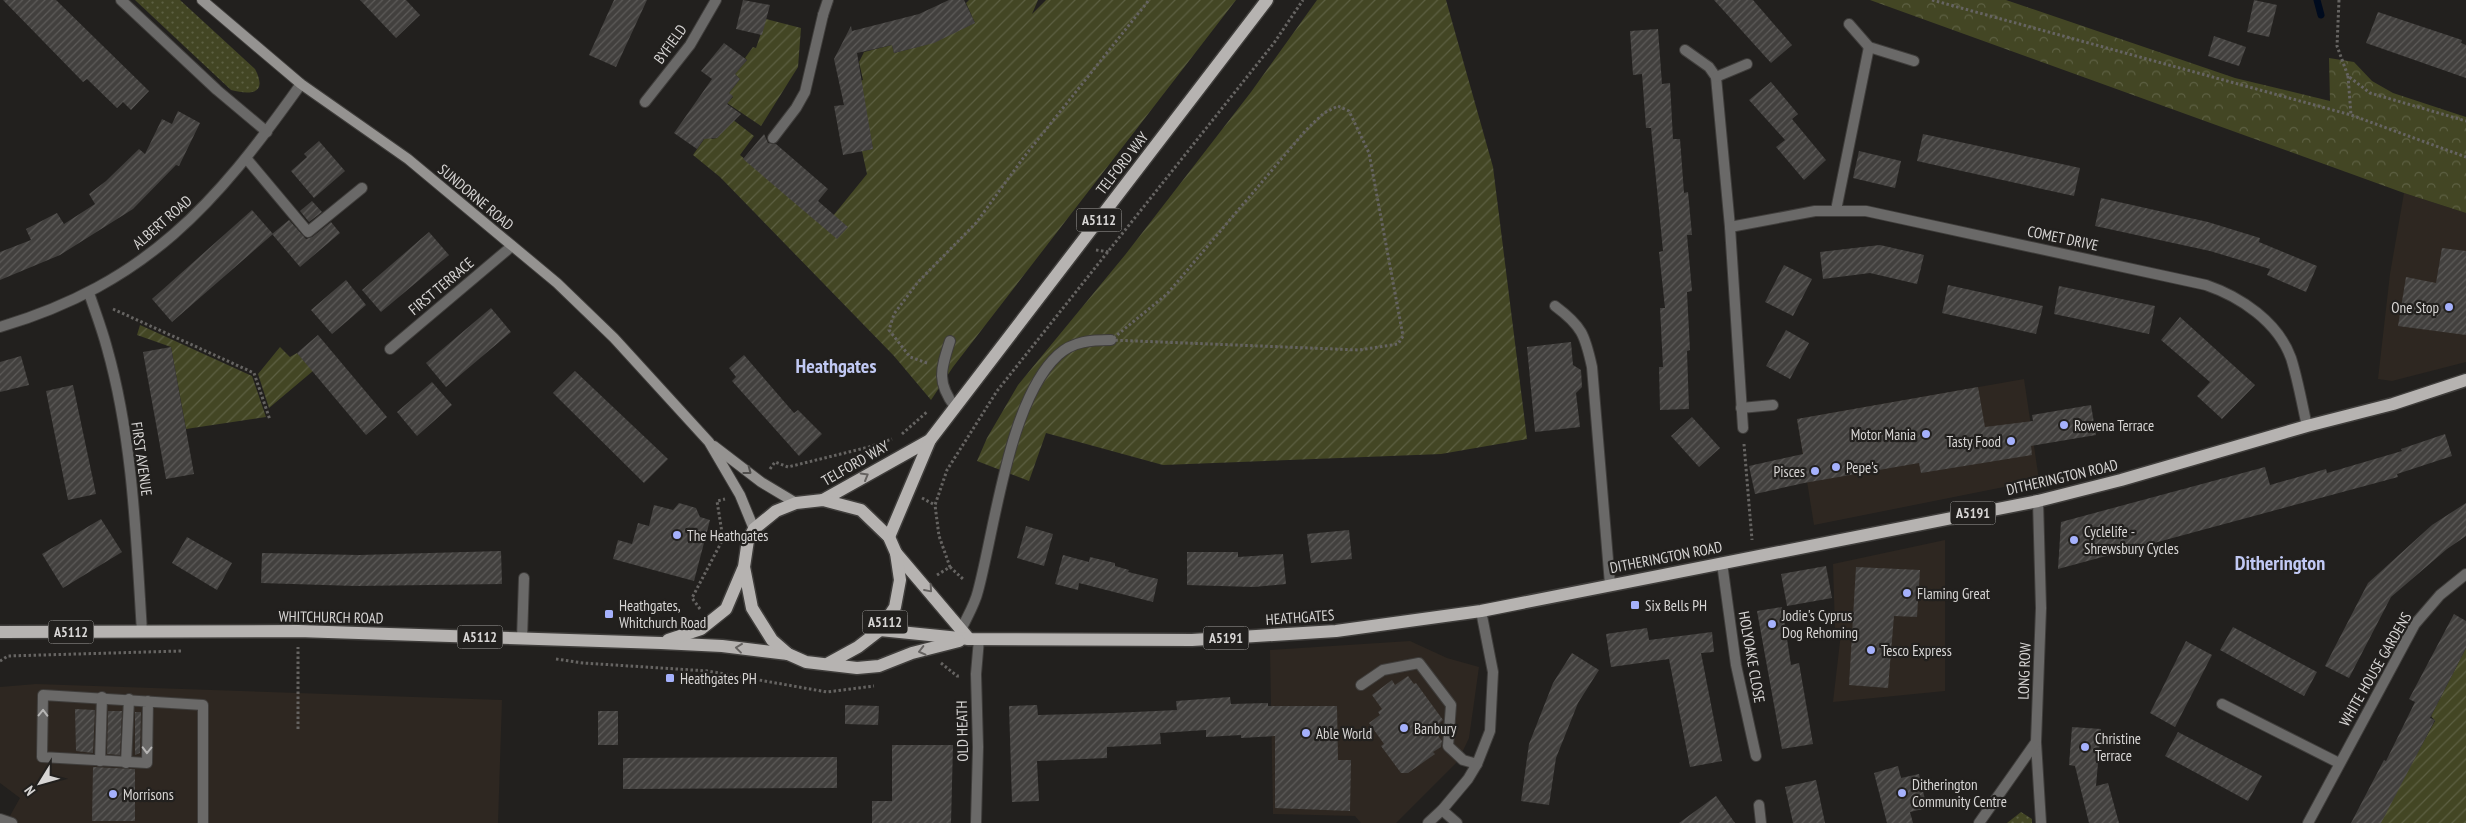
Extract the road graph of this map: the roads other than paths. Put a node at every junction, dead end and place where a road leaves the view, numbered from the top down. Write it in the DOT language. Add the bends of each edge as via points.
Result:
graph roads {
  1 [pos="121,0"];
  2 [pos="202,0"];
  3 [pos="716,0"];
  4 [pos="828,0"];
  5 [pos="1267,0"];
  6 [pos="1849,24"];
  7 [pos="1869,46"];
  8 [pos="1685,50"];
  9 [pos="1914,61"];
  10 [pos="1747,64"];
  11 [pos="1716,77"];
  12 [pos="301,84"];
  13 [pos="645,102"];
  14 [pos="267,132"];
  15 [pos="773,138"];
  16 [pos="246,158"];
  17 [pos="362,188"];
  18 [pos="1836,210"];
  19 [pos="1730,227"];
  20 [pos="512,246"];
  21 [pos="88,293"];
  22 [pos="1555,306"];
  23 [pos="0,327"];
  24 [pos="1111,340"];
  25 [pos="950,341"];
  26 [pos="390,350"];
  27 [pos="2466,380"];
  28 [pos="1773,405"];
  29 [pos="955,407"];
  30 [pos="1742,408"];
  31 [pos="2307,426"];
  32 [pos="1743,428"];
  33 [pos="930,440"];
  34 [pos="709,442"];
  35 [pos="823,500"];
  36 [pos="2038,501"];
  37 [pos="796,503"];
  38 [pos="754,529"];
  39 [pos="889,537"];
  40 [pos="896,553"];
  41 [pos="1722,563"];
  42 [pos="744,566"];
  43 [pos="2466,574"];
  44 [pos="524,578"];
  45 [pos="1610,584"];
  46 [pos="1481,611"];
  47 [pos="880,630"];
  48 [pos="0,632"];
  49 [pos="142,632"];
  50 [pos="970,636"];
  51 [pos="522,639"];
  52 [pos="661,643"];
  53 [pos="788,654"];
  54 [pos="826,664"];
  55 [pos="1362,685"];
  56 [pos="102,697"];
  57 [pos="129,699"];
  58 [pos="148,701"];
  59 [pos="2222,704"];
  60 [pos="2036,742"];
  61 [pos="1756,756"];
  62 [pos="100,761"];
  63 [pos="126,763"];
  64 [pos="2339,763"];
  65 [pos="1477,764"];
  66 [pos="1759,805"];
  67 [pos="1442,810"];
  68 [pos="0,819"];
  69 [pos="12,823"];
  70 [pos="203,823"];
  71 [pos="976,823"];
  72 [pos="1428,823"];
  73 [pos="1457,823"];
  74 [pos="1761,823"];
  75 [pos="1979,823"];
  76 [pos="2041,823"];
  77 [pos="2308,823"];
  1 -- 14 [label="street"];
  2 -- 12 [label="main road, SUNDORNE ROAD"];
  3 -- 13 [label="street, BYFIELD" via="690,45"];
  4 -- 15 [label="street" via="805,92"];
  5 -- 29 [label="main road, TELFORD WAY / A5112"];
  6 -- 7 [label="street"];
  7 -- 9 [label="street"];
  7 -- 18 [label="street"];
  8 -- 11 [label="street" via="1709,67"];
  10 -- 11 [label="street"];
  11 -- 19 [label="street"];
  12 -- 14 [label="street, ALBERT ROAD"];
  12 -- 20 [label="main road, SUNDORNE ROAD" via="408,160"];
  14 -- 16 [label="street, ALBERT ROAD"];
  16 -- 17 [label="street" via="308,232"];
  16 -- 21 [label="street, ALBERT ROAD" via="218,192 169,240 119,276"];
  18 -- 19 [label="street, COMET DRIVE"];
  18 -- 31 [label="street, COMET DRIVE" via="1876,213 2224,291 2261,316 2280,336 2291,358"];
  19 -- 30 [label="street"];
  20 -- 26 [label="street, FIRST TERRACE"];
  20 -- 34 [label="main road, SUNDORNE ROAD" via="557,283 614,338"];
  21 -- 23 [label="street, ALBERT ROAD" via="51,310"];
  21 -- 49 [label="street, FIRST AVENUE" via="107,348 128,455"];
  22 -- 45 [label="street" via="1574,320 1586,339 1592,367"];
  24 -- 50 [label="street, OLD HEATH" via="1079,342 1058,354 1031,395 1005,472"];
  25 -- 29 [label="street" via="941,369 944,393"];
  27 -- 31 [label="main road, DITHERINGTON ROAD / A5191" via="2393,404"];
  28 -- 30 [label="street"];
  29 -- 33 [label="main road, TELFORD WAY / A5112"];
  30 -- 32 [label="street"];
  31 -- 36 [label="main road, DITHERINGTON ROAD / A5191"];
  35 -- 33 [label="main road, TELFORD WAY / A5112, one-way"];
  33 -- 39 [label="main road, TELFORD WAY / A5112"];
  34 -- 37 [label="main road, SUNDORNE ROAD, one-way" via="761,482"];
  34 -- 38 [label="main road, SUNDORNE ROAD" via="740,494"];
  35 -- 37 [label="main road, A5112"];
  35 -- 39 [label="main road, A5112" via="861,510"];
  36 -- 41 [label="main road, DITHERINGTON ROAD / A5191"];
  36 -- 60 [label="street, LONG ROW" via="2041,608"];
  37 -- 38 [label="main road, A5112" via="776,511"];
  38 -- 42 [label="main road, A5112" via="748,540"];
  39 -- 40 [label="main road, A5112"];
  40 -- 47 [label="main road, A5112" via="900,580 897,598"];
  40 -- 50 [label="main road, one-way"];
  41 -- 45 [label="main road, DITHERINGTON ROAD / A5191"];
  41 -- 61 [label="street, HOLYOAKE CLOSE" via="1736,665"];
  42 -- 52 [label="main road, WHITCHURCH ROAD / A5112" via="726,609 702,629"];
  42 -- 53 [label="main road, A5112" via="752,608 772,640"];
  43 -- 64 [label="street, WHITE HOUSE GARDENS" via="2440,595 2415,624"];
  44 -- 51 [label="street"];
  45 -- 46 [label="main road, DITHERINGTON ROAD / A5191"];
  46 -- 50 [label="main road, HEATHGATES / A5191" via="1336,631 1192,640"];
  46 -- 65 [label="street" via="1493,672 1490,731"];
  47 -- 50 [label="main road, HEATHGATES / A5191"];
  47 -- 54 [label="main road, A5112" via="858,647"];
  48 -- 49 [label="main road, WHITCHURCH ROAD / A5112"];
  49 -- 51 [label="main road, WHITCHURCH ROAD / A5112" via="298,631"];
  50 -- 54 [label="main road, A5191, one-way" via="879,666 857,668"];
  50 -- 71 [label="street, OLD HEATH" via="976,674"];
  51 -- 52 [label="main road, WHITCHURCH ROAD / A5112"];
  53 -- 52 [label="main road, WHITCHURCH ROAD / A5112, one-way"];
  53 -- 54 [label="main road, A5112" via="806,662"];
  55 -- 65 [label="street" via="1383,670 1419,663 1451,705 1448,746 1464,760"];
  56 -- 57 [label="street"];
  56 -- 62 [label="street"];
  62 -- 56 [label="street, one-way" via="42,757 43,695"];
  57 -- 58 [label="street"];
  57 -- 63 [label="street"];
  58 -- 63 [label="street, one-way" via="147,763"];
  58 -- 70 [label="street" via="203,705"];
  59 -- 64 [label="street"];
  60 -- 75 [label="street"];
  60 -- 76 [label="street, LONG ROW"];
  62 -- 63 [label="street"];
  64 -- 77 [label="street, WHITE HOUSE GARDENS"];
  65 -- 67 [label="street"];
  66 -- 74 [label="street"];
  67 -- 72 [label="street"];
  67 -- 73 [label="street"];
  68 -- 69 [label="street"];
}
